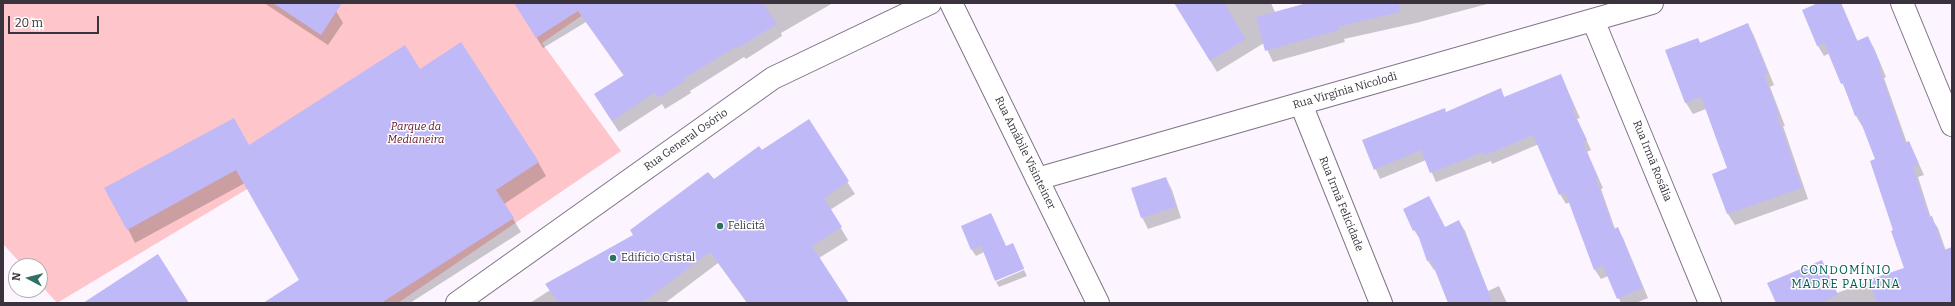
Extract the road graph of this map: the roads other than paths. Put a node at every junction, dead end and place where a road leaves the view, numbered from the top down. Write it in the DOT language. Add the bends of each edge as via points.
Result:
graph roads {
  1 [pos="930,3"];
  2 [pos="951,3"];
  3 [pos="1652,3"];
  4 [pos="1902,3"];
  5 [pos="1593,20"];
  6 [pos="1301,104"];
  7 [pos="1952,125"];
  8 [pos="1037,179"];
  9 [pos="459,302"];
  10 [pos="1098,303"];
  11 [pos="1381,303"];
  12 [pos="1710,303"];
  1 -- 9 [label="street, Rua General Osório" via="773,78"];
  2 -- 8 [label="street, Rua Amábile Visinteiner"];
  3 -- 5 [label="street, Rua Virgínia Nicolodi"];
  4 -- 7 [label="street"];
  5 -- 6 [label="street, Rua Virgínia Nicolodi"];
  5 -- 12 [label="street, Rua Irmã Rosália"];
  6 -- 8 [label="street, Rua Virgínia Nicolodi"];
  6 -- 11 [label="street, Rua Irmã Felicidade"];
  8 -- 10 [label="street, Rua Amábile Visinteiner"];
}
